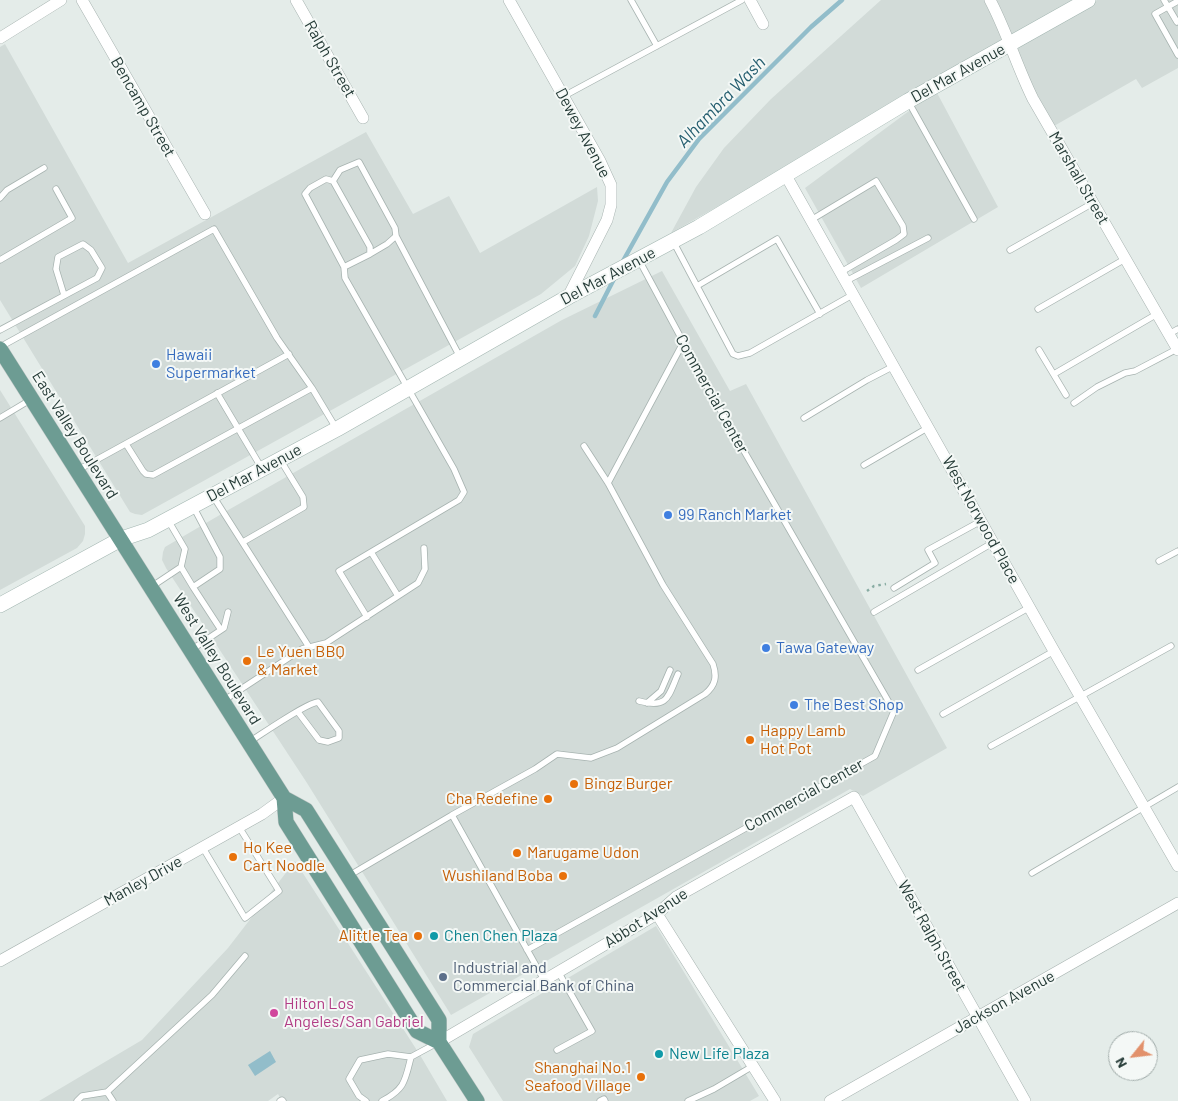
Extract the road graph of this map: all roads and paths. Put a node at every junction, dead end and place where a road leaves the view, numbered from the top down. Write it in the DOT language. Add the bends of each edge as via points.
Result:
graph roads {
  1 [pos="61,0"];
  2 [pos="82,0"];
  3 [pos="296,0"];
  4 [pos="509,0"];
  5 [pos="631,0"];
  6 [pos="742,0"];
  7 [pos="750,0"];
  8 [pos="990,0"];
  9 [pos="1088,0"];
  10 [pos="1164,0"];
  11 [pos="1178,1"];
  12 [pos="1168,7"];
  13 [pos="1178,21"];
  14 [pos="763,24"];
  15 [pos="0,38"];
  16 [pos="1011,43"];
  17 [pos="657,46"];
  18 [pos="1178,54"];
  19 [pos="564,96"];
  20 [pos="908,101"];
  21 [pos="363,118"];
  22 [pos="44,168"];
  23 [pos="785,174"];
  24 [pos="333,181"];
  25 [pos="56,189"];
  26 [pos="0,198"];
  27 [pos="1094,203"];
  28 [pos="205,214"];
  29 [pos="974,219"];
  30 [pos="811,220"];
  31 [pos="396,236"];
  32 [pos="928,238"];
  33 [pos="669,243"];
  34 [pos="1010,250"];
  35 [pos="370,254"];
  36 [pos="1126,259"];
  37 [pos="0,260"];
  38 [pos="639,260"];
  39 [pos="344,267"];
  40 [pos="843,276"];
  41 [pos="698,286"];
  42 [pos="854,294"];
  43 [pos="64,295"];
  44 [pos="568,297"];
  45 [pos="1038,309"];
  46 [pos="820,314"];
  47 [pos="1157,314"];
  48 [pos="0,330"];
  49 [pos="1173,332"];
  50 [pos="683,343"];
  51 [pos="0,348"];
  52 [pos="1039,350"];
  53 [pos="1178,350"];
  54 [pos="288,354"];
  55 [pos="461,359"];
  56 [pos="894,366"];
  57 [pos="1054,374"];
  58 [pos="312,388"];
  59 [pos="408,389"];
  60 [pos="217,393"];
  61 [pos="1066,395"];
  62 [pos="31,398"];
  63 [pos="1074,403"];
  64 [pos="0,418"];
  65 [pos="804,418"];
  66 [pos="929,427"];
  67 [pos="238,428"];
  68 [pos="337,429"];
  69 [pos="126,444"];
  70 [pos="584,446"];
  71 [pos="280,459"];
  72 [pos="864,465"];
  73 [pos="262,469"];
  74 [pos="77,470"];
  75 [pos="608,482"];
  76 [pos="213,496"];
  77 [pos="193,506"];
  78 [pos="168,519"];
  79 [pos="982,521"];
  80 [pos="121,539"];
  81 [pos="243,542"];
  82 [pos="994,542"];
  83 [pos="424,548"];
  84 [pos="1178,551"];
  85 [pos="371,552"];
  86 [pos="1159,561"];
  87 [pos="181,567"];
  88 [pos="151,587"];
  89 [pos="193,587"];
  90 [pos="894,588"];
  91 [pos="867,591"];
  92 [pos="398,596"];
  93 [pos="0,605"];
  94 [pos="1030,607"];
  95 [pos="228,612"];
  96 [pos="874,612"];
  97 [pos="367,617"];
  98 [pos="221,630"];
  99 [pos="1171,646"];
  100 [pos="309,647"];
  101 [pos="190,650"];
  102 [pos="1054,651"];
  103 [pos="670,670"];
  104 [pos="918,670"];
  105 [pos="678,674"];
  106 [pos="1080,696"];
  107 [pos="223,701"];
  108 [pos="638,701"];
  109 [pos="647,704"];
  110 [pos="298,712"];
  111 [pos="943,714"];
  112 [pos="249,742"];
  113 [pos="991,746"];
  114 [pos="1178,788"];
  115 [pos="854,797"];
  116 [pos="284,798"];
  117 [pos="1144,808"];
  118 [pos="452,815"];
  119 [pos="239,827"];
  120 [pos="203,848"];
  121 [pos="1178,866"];
  122 [pos="1032,873"];
  123 [pos="348,876"];
  124 [pos="1178,903"];
  125 [pos="657,914"];
  126 [pos="527,950"];
  127 [pos="245,956"];
  128 [pos="0,961"];
  129 [pos="558,973"];
  130 [pos="544,980"];
  131 [pos="977,1016"];
  132 [pos="439,1042"];
  133 [pos="557,1050"];
  134 [pos="411,1057"];
  135 [pos="753,1066"];
  136 [pos="107,1092"];
  137 [pos="76,1101"];
  138 [pos="106,1101"];
  139 [pos="113,1101"];
  140 [pos="366,1101"];
  141 [pos="382,1101"];
  142 [pos="477,1101"];
  143 [pos="600,1101"];
  144 [pos="605,1101"];
  145 [pos="688,1101"];
  146 [pos="775,1101"];
  147 [pos="830,1101"];
  148 [pos="1025,1101"];
  1 -- 15 [label="street"];
  2 -- 28 [label="street, Bencamp Street"];
  3 -- 21 [label="street, Ralph Street"];
  4 -- 19 [label="street, Dewey Avenue"];
  5 -- 17 [label="lane"];
  6 -- 17 [label="lane"];
  7 -- 14 [label="street"];
  8 -- 16 [label="street, Marshall Street"];
  9 -- 16 [label="main road, Del Mar Avenue"];
  10 -- 12 [label="lane"];
  11 -- 12 [label="lane"];
  12 -- 13 [label="lane"];
  12 -- 18 [label="lane" via="1155,14"];
  16 -- 20 [label="main road, Del Mar Avenue"];
  16 -- 27 [label="street, Marshall Street" via="1024,81"];
  17 -- 19 [label="lane"];
  19 -- 44 [label="street, Dewey Avenue" via="611,185 607,220"];
  20 -- 23 [label="main road, Del Mar Avenue"];
  20 -- 29 [label="lane"];
  22 -- 26 [label="lane" via="7,190"];
  23 -- 30 [label="street, West Norwood Place"];
  23 -- 33 [label="main road, Del Mar Avenue"];
  24 -- 31 [label="lane" via="340,170 359,162 396,228"];
  24 -- 35 [label="lane" via="370,247"];
  24 -- 39 [label="lane" via="326,179 306,194"];
  25 -- 37 [label="lane" via="72,218"];
  27 -- 34 [label="lane"];
  27 -- 36 [label="street, Marshall Street"];
  30 -- 40 [label="street, West Norwood Place"];
  30 -- 40 [label="lane" via="876,181 903,226 904,234"];
  31 -- 35 [label="lane"];
  31 -- 55 [label="lane"];
  32 -- 40 [label="lane"];
  33 -- 38 [label="main road, Del Mar Avenue"];
  33 -- 41 [label="lane"];
  35 -- 39 [label="lane"];
  36 -- 45 [label="lane"];
  36 -- 47 [label="street, Marshall Street"];
  38 -- 44 [label="main road, Del Mar Avenue"];
  38 -- 50 [label="lane, Commercial Center"];
  39 -- 59 [label="lane" via="345,278"];
  40 -- 42 [label="street, West Norwood Place"];
  41 -- 46 [label="lane" via="732,354 738,356 750,353"];
  41 -- 46 [label="lane" via="777,239"];
  42 -- 46 [label="lane"];
  42 -- 56 [label="street, West Norwood Place"];
  43 -- 43 [label="lane" via="97,278 102,268 92,250 83,244 58,257 56,269"];
  43 -- 48 [label="lane"];
  44 -- 55 [label="main road, Del Mar Avenue"];
  47 -- 49 [label="street, Marshall Street"];
  47 -- 57 [label="lane"];
  49 -- 53 [label="street, Marshall Street"];
  50 -- 75 [label="lane"];
  50 -- 126 [label="lane, Commercial Center" via="894,711 875,756"];
  51 -- 54 [label="lane" via="214,229"];
  51 -- 62 [label="main road, East Valley Boulevard"];
  52 -- 57 [label="lane"];
  53 -- 63 [label="lane" via="1111,380"];
  54 -- 58 [label="lane"];
  54 -- 60 [label="lane"];
  55 -- 59 [label="main road, Del Mar Avenue"];
  56 -- 65 [label="lane"];
  56 -- 66 [label="street, West Norwood Place"];
  57 -- 61 [label="lane"];
  58 -- 67 [label="lane"];
  58 -- 68 [label="lane"];
  59 -- 68 [label="main road, Del Mar Avenue"];
  59 -- 85 [label="lane" via="464,492 459,500"];
  60 -- 67 [label="lane"];
  60 -- 69 [label="lane"];
  62 -- 64 [label="lane"];
  62 -- 74 [label="main road, East Valley Boulevard"];
  66 -- 72 [label="lane"];
  66 -- 79 [label="street, West Norwood Place"];
  67 -- 69 [label="lane" via="153,475 143,471"];
  67 -- 73 [label="lane"];
  68 -- 71 [label="main road, Del Mar Avenue"];
  69 -- 74 [label="lane"];
  70 -- 75 [label="lane"];
  71 -- 73 [label="main road, Del Mar Avenue"];
  71 -- 81 [label="lane" via="303,497 304,507"];
  73 -- 76 [label="main road, Del Mar Avenue"];
  74 -- 80 [label="main road, East Valley Boulevard"];
  75 -- 118 [label="lane" via="663,585 713,664 716,673 712,689 617,748 591,758 557,754"];
  76 -- 77 [label="main road, Del Mar Avenue"];
  76 -- 81 [label="lane"];
  77 -- 78 [label="main road, Del Mar Avenue"];
  77 -- 89 [label="lane" via="220,557 220,569"];
  78 -- 80 [label="main road, Del Mar Avenue"];
  78 -- 87 [label="lane" via="185,549"];
  79 -- 82 [label="street, West Norwood Place"];
  79 -- 90 [label="lane" via="928,550 935,563"];
  80 -- 88 [label="main road, West Valley Boulevard"];
  80 -- 93 [label="main road, Del Mar Avenue"];
  81 -- 100 [label="lane"];
  82 -- 94 [label="street, West Norwood Place"];
  82 -- 96 [label="lane"];
  83 -- 92 [label="lane" via="425,569 418,583"];
  84 -- 86 [label="lane"];
  85 -- 92 [label="lane"];
  85 -- 97 [label="lane" via="339,571"];
  87 -- 88 [label="lane"];
  87 -- 89 [label="lane"];
  88 -- 101 [label="main road, West Valley Boulevard"];
  89 -- 98 [label="lane"];
  90 -- 91 [label="path" via="884,583"];
  92 -- 97 [label="lane"];
  94 -- 102 [label="street, West Norwood Place"];
  94 -- 104 [label="lane"];
  95 -- 98 [label="lane"];
  97 -- 100 [label="lane" via="326,643"];
  98 -- 101 [label="lane"];
  99 -- 106 [label="lane"];
  100 -- 107 [label="lane"];
  101 -- 107 [label="main road, West Valley Boulevard"];
  102 -- 106 [label="street, West Norwood Place"];
  102 -- 111 [label="lane"];
  103 -- 109 [label="lane" via="661,691"];
  105 -- 109 [label="lane" via="669,695 662,702"];
  106 -- 113 [label="lane"];
  106 -- 117 [label="street, West Norwood Place"];
  107 -- 112 [label="main road, West Valley Boulevard"];
  108 -- 109 [label="lane"];
  110 -- 110 [label="lane" via="319,740 328,742 339,738 339,731 318,702"];
  110 -- 112 [label="lane"];
  112 -- 116 [label="main road, West Valley Boulevard"];
  114 -- 117 [label="lane"];
  115 -- 125 [label="street, Abbot Avenue" via="676,897"];
  115 -- 131 [label="street, West Ralph Street"];
  116 -- 119 [label="street, Manley Drive"];
  116 -- 123 [label="main road, West Valley Boulevard" via="306,810"];
  116 -- 132 [label="main road, West Valley Boulevard" via="286,822 417,1031"];
  117 -- 121 [label="street, West Norwood Place"];
  117 -- 122 [label="lane"];
  118 -- 123 [label="lane"];
  118 -- 126 [label="lane"];
  119 -- 120 [label="street, Manley Drive"];
  119 -- 120 [label="lane" via="279,892 245,918"];
  120 -- 128 [label="street, Manley Drive"];
  123 -- 132 [label="main road, West Valley Boulevard" via="439,1020"];
  124 -- 131 [label="street, Jackson Avenue"];
  125 -- 129 [label="street, Abbot Avenue"];
  125 -- 135 [label="street"];
  126 -- 130 [label="lane"];
  127 -- 136 [label="lane" via="212,995"];
  129 -- 130 [label="street, Abbot Avenue"];
  129 -- 133 [label="lane" via="592,1031"];
  130 -- 132 [label="street, Abbot Avenue"];
  131 -- 147 [label="street, Jackson Avenue"];
  131 -- 148 [label="street, West Ralph Street"];
  132 -- 134 [label="lane"];
  132 -- 142 [label="main road, West Valley Boulevard"];
  134 -- 140 [label="lane" via="388,1054 360,1060 349,1079"];
  134 -- 141 [label="lane" via="405,1083"];
  135 -- 145 [label="lane"];
  135 -- 146 [label="street"];
  136 -- 137 [label="lane" via="82,1096"];
  136 -- 138 [label="lane"];
  136 -- 139 [label="lane"];
  143 -- 144 [label="lane" via="604,1098"];
}
